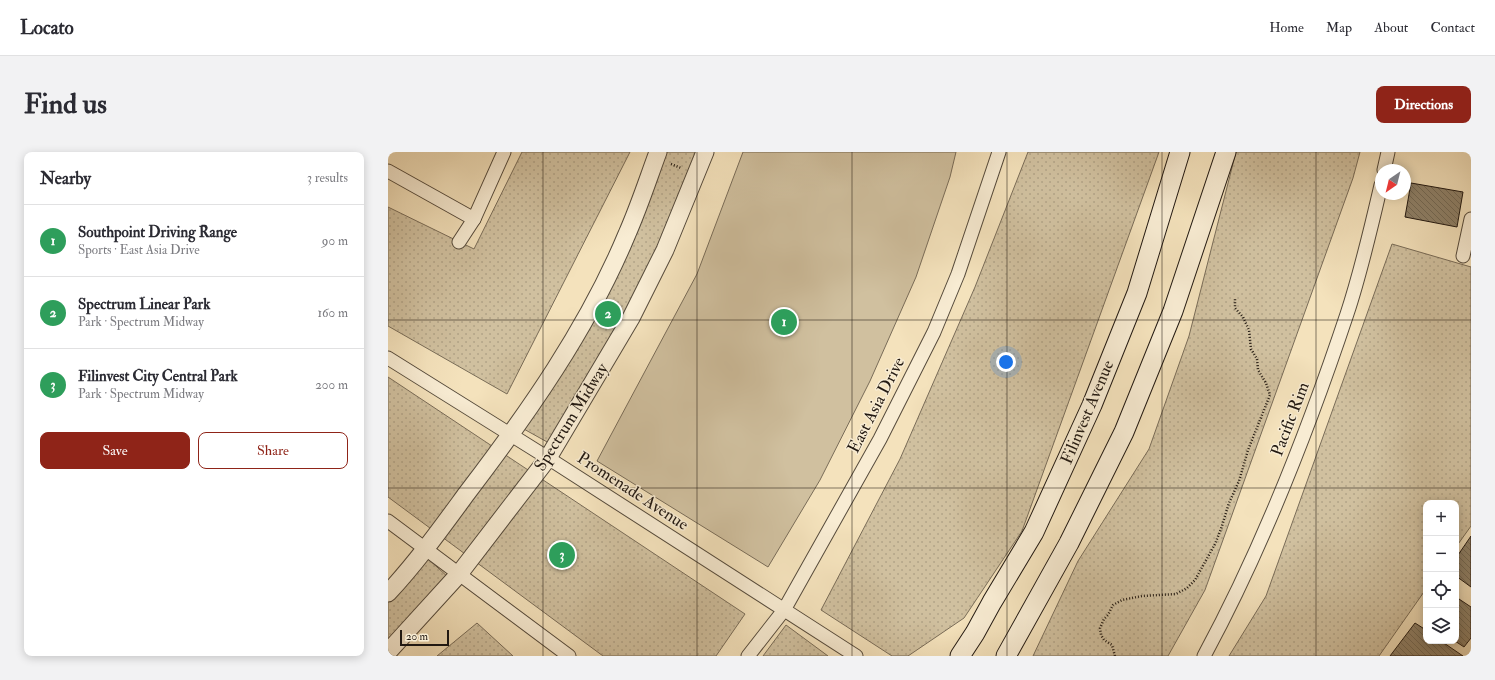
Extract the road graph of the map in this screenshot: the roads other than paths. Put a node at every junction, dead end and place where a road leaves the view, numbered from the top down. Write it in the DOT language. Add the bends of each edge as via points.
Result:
graph roads {
  1 [pos="504,152"];
  2 [pos="705,152"];
  3 [pos="999,152"];
  4 [pos="1180,152"];
  5 [pos="1226,152"];
  6 [pos="1388,152"];
  7 [pos="657,155"];
  8 [pos="1385,164"];
  9 [pos="388,171"];
  10 [pos="1377,200"];
  11 [pos="474,218"];
  12 [pos="1471,219"];
  13 [pos="459,242"];
  14 [pos="1463,256"];
  15 [pos="388,358"];
  16 [pos="511,435"];
  17 [pos="548,458"];
  18 [pos="388,521"];
  19 [pos="425,550"];
  20 [pos="459,574"];
  21 [pos="388,593"];
  22 [pos="784,610"];
  23 [pos="388,652"];
  24 [pos="568,656"];
  25 [pos="748,656"];
  26 [pos="856,656"];
  27 [pos="960,656"];
  28 [pos="1006,656"];
  29 [pos="1204,656"];
  1 -- 11 [label="street"];
  2 -- 17 [label="street, Spectrum Midway" via="665,250 631,318"];
  3 -- 22 [label="street, East Asia Drive" via="958,274 934,332 880,438"];
  4 -- 27 [label="main road, Filinvest Avenue" via="1138,293 1092,404 1034,532"];
  5 -- 28 [label="main road" via="1172,311 1124,432 1069,543"];
  6 -- 8 [label="street"];
  7 -- 16 [label="street" via="627,234 596,298"];
  9 -- 11 [label="street"];
  10 -- 29 [label="street, Pacific Rim" via="1347,312 1316,402 1260,543"];
  11 -- 13 [label="street"];
  12 -- 14 [label="street"];
  15 -- 16 [label="street, Promenade Avenue"];
  16 -- 17 [label="street, Promenade Avenue"];
  16 -- 19 [label="street"];
  17 -- 20 [label="street, Spectrum Midway"];
  17 -- 22 [label="street, Promenade Avenue"];
  18 -- 19 [label="street"];
  19 -- 20 [label="street"];
  19 -- 21 [label="street"];
  20 -- 23 [label="street, Spectrum Midway"];
  20 -- 24 [label="street"];
  22 -- 25 [label="street, East Asia Drive"];
  22 -- 26 [label="street, Promenade Avenue"];
}
